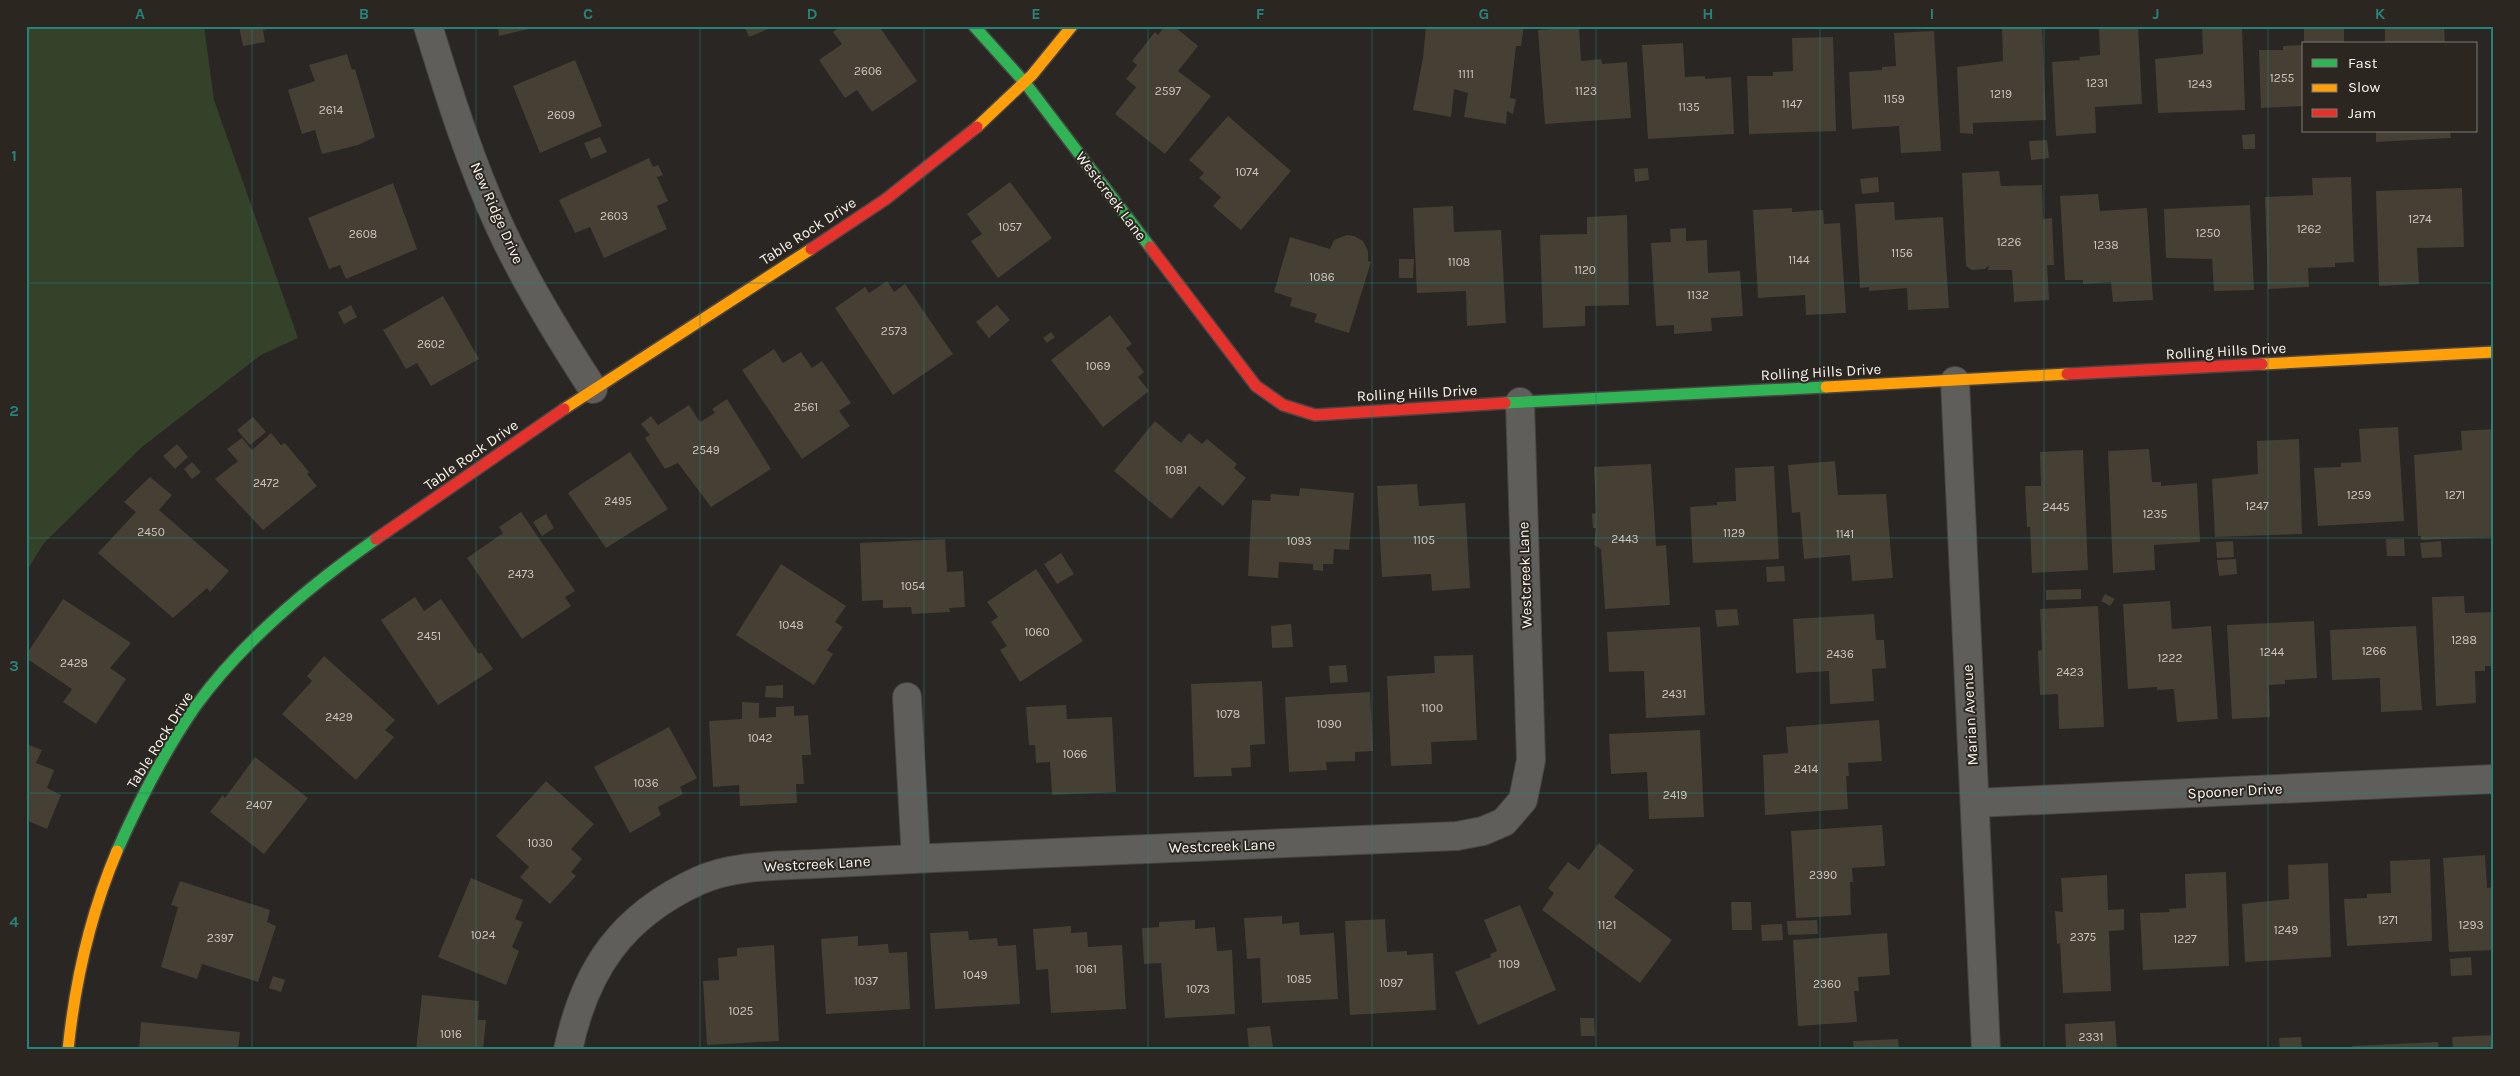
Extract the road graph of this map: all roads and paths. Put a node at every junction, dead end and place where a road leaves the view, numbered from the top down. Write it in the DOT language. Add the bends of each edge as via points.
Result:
graph roads {
  1 [pos="428,26"];
  2 [pos="974,26"];
  3 [pos="1072,26"];
  4 [pos="1026,84"];
  5 [pos="1196,308"];
  6 [pos="2494,352"];
  7 [pos="1955,381"];
  8 [pos="592,389"];
  9 [pos="1520,402"];
  10 [pos="907,697"];
  11 [pos="2494,779"];
  12 [pos="1975,803"];
  13 [pos="916,859"];
  14 [pos="68,1050"];
  15 [pos="568,1050"];
  16 [pos="1986,1050"];
  1 -- 8 [label="street, New Ridge Drive" via="456,119 500,227 558,336"];
  2 -- 4 [label="street, Westcreek Lane"];
  3 -- 4 [label="street, Table Rock Drive"];
  4 -- 5 [label="street, Westcreek Lane"];
  4 -- 8 [label="street, Table Rock Drive" via="943,157 894,194"];
  5 -- 9 [label="street, Rolling Hills Drive" via="1256,386 1283,405 1315,415"];
  6 -- 7 [label="street, Rolling Hills Drive"];
  7 -- 9 [label="street, Rolling Hills Drive"];
  7 -- 12 [label="street, Marian Avenue"];
  8 -- 14 [label="street, Table Rock Drive" via="339,567 255,639 198,703 148,783 113,859 85,942 70,1019"];
  9 -- 13 [label="street, Westcreek Lane" via="1531,760 1523,800 1504,822 1483,831 1457,836"];
  10 -- 13 [label="street"];
  11 -- 12 [label="street, Spooner Drive"];
  12 -- 16 [label="street, Marian Avenue"];
  13 -- 15 [label="street, Westcreek Lane" via="764,866 726,872 699,880 655,904 625,930 593,974 576,1014"];
}
